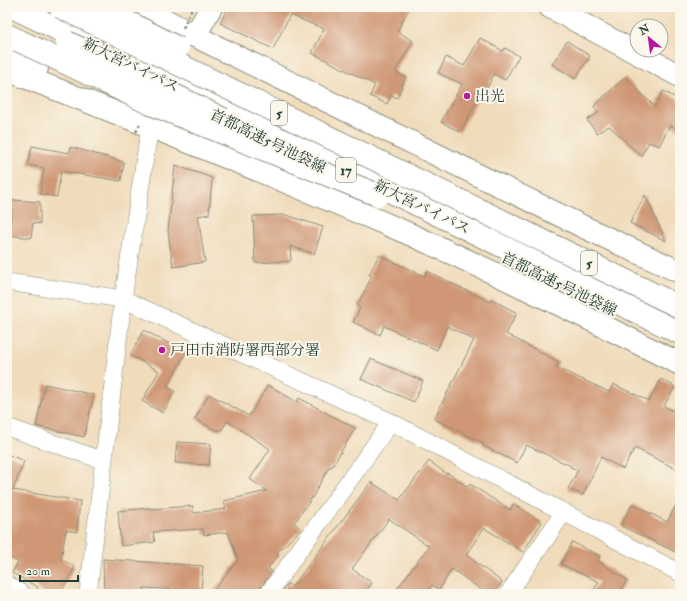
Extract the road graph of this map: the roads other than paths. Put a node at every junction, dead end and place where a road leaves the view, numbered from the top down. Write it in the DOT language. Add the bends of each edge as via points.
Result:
graph roads {
  1 [pos="12,7"];
  2 [pos="37,7"];
  3 [pos="60,7"];
  4 [pos="99,7"];
  5 [pos="141,7"];
  6 [pos="211,7"];
  7 [pos="550,7"];
  8 [pos="7,13"];
  9 [pos="7,35"];
  10 [pos="195,36"];
  11 [pos="7,54"];
  12 [pos="7,70"];
  13 [pos="680,76"];
  14 [pos="150,126"];
  15 [pos="378,195"];
  16 [pos="498,219"];
  17 [pos="680,272"];
  18 [pos="7,282"];
  19 [pos="123,298"];
  20 [pos="680,307"];
  21 [pos="680,320"];
  22 [pos="680,333"];
  23 [pos="680,342"];
  24 [pos="680,364"];
  25 [pos="391,422"];
  26 [pos="7,427"];
  27 [pos="104,461"];
  28 [pos="564,512"];
  29 [pos="680,573"];
  30 [pos="7,584"];
  31 [pos="22,594"];
  32 [pos="88,594"];
  33 [pos="268,594"];
  34 [pos="508,594"];
  1 -- 22 [label="main road, 新大宮バイパス / 17"];
  2 -- 21 [label="main road, 新大宮バイパス / 17"];
  3 -- 16 [label="main road, 首都高速5号池袋線 / 5, bridge"];
  4 -- 16 [label="main road, bridge" via="383,151"];
  5 -- 10 [label="main road"];
  6 -- 10 [label="main road"];
  7 -- 13 [label="main road"];
  8 -- 15 [label="main road, 首都高速5号池袋線 / 5, bridge"];
  9 -- 15 [label="main road, bridge" via="151,104"];
  10 -- 17 [label="main road"];
  11 -- 14 [label="main road"];
  12 -- 14 [label="main road, 17"];
  14 -- 19 [label="street"];
  14 -- 24 [label="main road, 17" via="408,234 545,297"];
  15 -- 23 [label="main road, 首都高速5号池袋線 / 5"];
  16 -- 20 [label="main road, 首都高速5号池袋線 / 5"];
  18 -- 19 [label="street"];
  19 -- 25 [label="street"];
  19 -- 27 [label="street"];
  25 -- 28 [label="street"];
  25 -- 33 [label="street"];
  26 -- 27 [label="street"];
  27 -- 32 [label="street"];
  28 -- 29 [label="street"];
  28 -- 34 [label="street"];
  30 -- 31 [label="street"];
}
